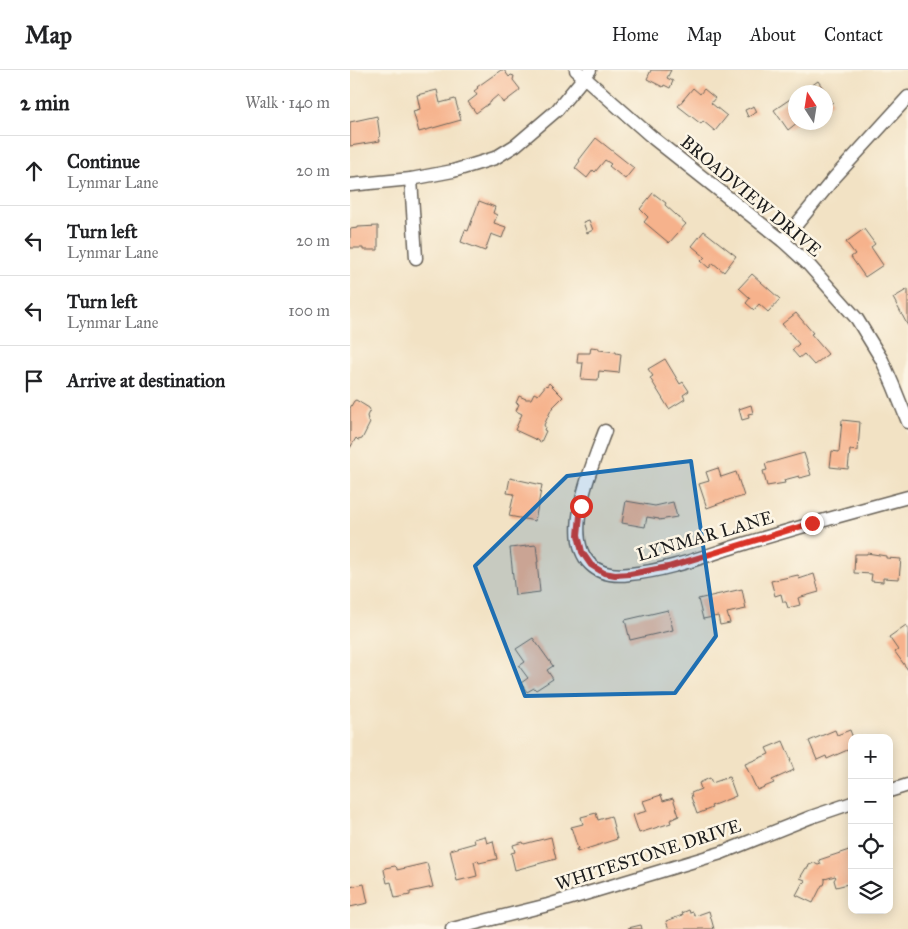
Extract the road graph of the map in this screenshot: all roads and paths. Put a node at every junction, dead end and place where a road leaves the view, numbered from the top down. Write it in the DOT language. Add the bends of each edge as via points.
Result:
graph roads {
  1 [pos="583,72"];
  2 [pos="908,97"];
  3 [pos="411,179"];
  4 [pos="350,185"];
  5 [pos="782,241"];
  6 [pos="416,258"];
  7 [pos="908,422"];
  8 [pos="605,431"];
  9 [pos="908,497"];
  10 [pos="908,786"];
  11 [pos="893,790"];
  12 [pos="848,804"];
  13 [pos="452,929"];
  1 -- 3 [label="street" via="557,110 516,145 495,158"];
  1 -- 5 [label="street, BROADVIEW DRIVE" via="653,138"];
  2 -- 5 [label="street"];
  3 -- 4 [label="street"];
  3 -- 6 [label="street"];
  5 -- 7 [label="street, BROADVIEW DRIVE" via="808,264 857,319 882,360"];
  8 -- 9 [label="street, LYNMAR LANE" via="590,470 578,535 582,552 591,565 604,573 630,574 668,567"];
  10 -- 11 [label="street"];
  12 -- 13 [label="street, WHITESTONE DRIVE" via="721,854 548,905"];
}
